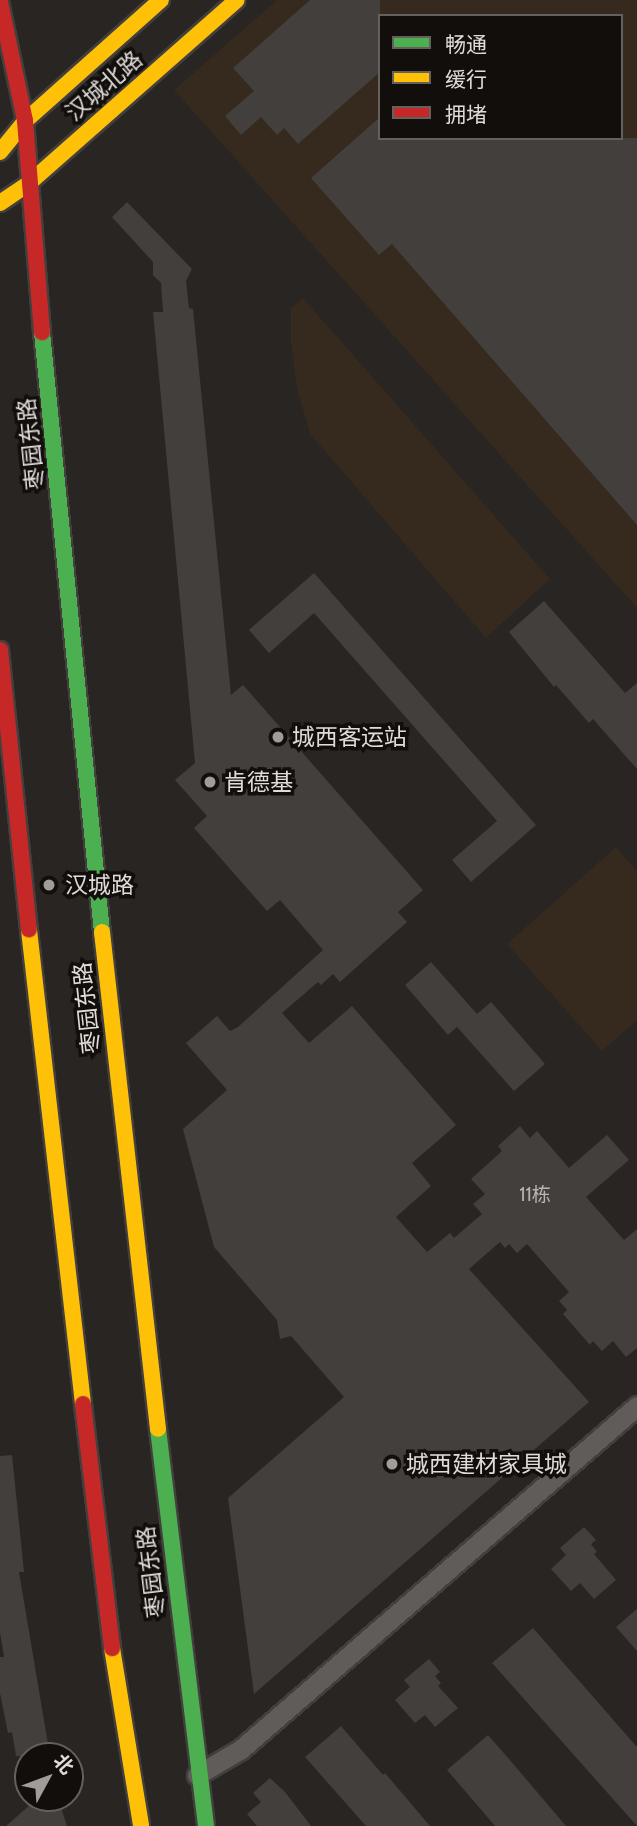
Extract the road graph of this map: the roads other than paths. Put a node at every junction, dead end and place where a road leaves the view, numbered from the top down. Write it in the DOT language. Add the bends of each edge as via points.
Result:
graph roads {
  1 [pos="161,0"];
  2 [pos="237,0"];
  3 [pos="0,2"];
  4 [pos="25,121"];
  5 [pos="0,152"];
  6 [pos="28,184"];
  7 [pos="0,204"];
  8 [pos="0,650"];
  9 [pos="637,1406"];
  10 [pos="197,1774"];
  11 [pos="141,1826"];
  12 [pos="206,1826"];
  1 -- 4 [label="main road, 汉城北路"];
  2 -- 6 [label="main road, 汉城北路"];
  3 -- 4 [label="main road, 枣园东路"];
  4 -- 5 [label="main road, 汉城北路"];
  4 -- 6 [label="main road, 枣园东路"];
  6 -- 7 [label="main road, 汉城北路"];
  6 -- 10 [label="main road, 枣园东路" via="120,1112"];
  8 -- 11 [label="main road, 枣园东路" via="59,1206 117,1687"];
  9 -- 10 [label="street" via="241,1749"];
  10 -- 12 [label="main road, 枣园东路"];
}
